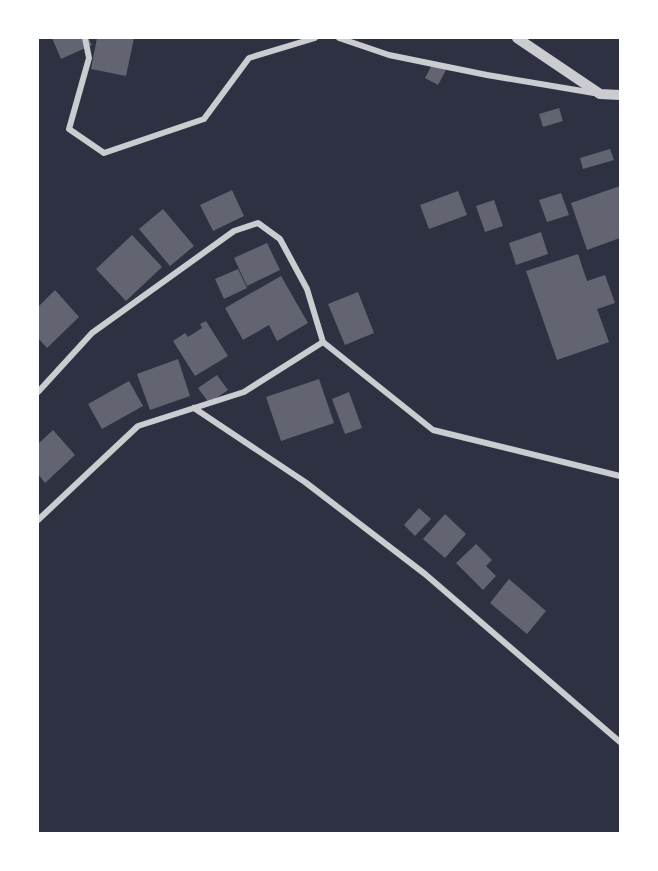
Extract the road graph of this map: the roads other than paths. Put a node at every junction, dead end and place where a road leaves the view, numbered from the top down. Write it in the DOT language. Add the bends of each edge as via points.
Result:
graph roads {
  1 [pos="85,38"];
  2 [pos="315,38"];
  3 [pos="339,38"];
  4 [pos="517,38"];
  5 [pos="600,94"];
  6 [pos="621,95"];
  7 [pos="323,342"];
  8 [pos="38,392"];
  9 [pos="194,408"];
  10 [pos="621,476"];
  11 [pos="38,520"];
  12 [pos="621,742"];
  1 -- 2 [label="street" via="89,58 69,129 104,153 204,119 249,58"];
  3 -- 5 [label="street" via="389,55"];
  4 -- 5 [label="street"];
  5 -- 6 [label="street"];
  7 -- 8 [label="street" via="307,290 280,239 258,223 234,231 92,333"];
  7 -- 9 [label="street" via="244,392"];
  7 -- 10 [label="street" via="433,430"];
  9 -- 11 [label="street" via="138,426"];
  9 -- 12 [label="street" via="305,482 424,574"];
}
